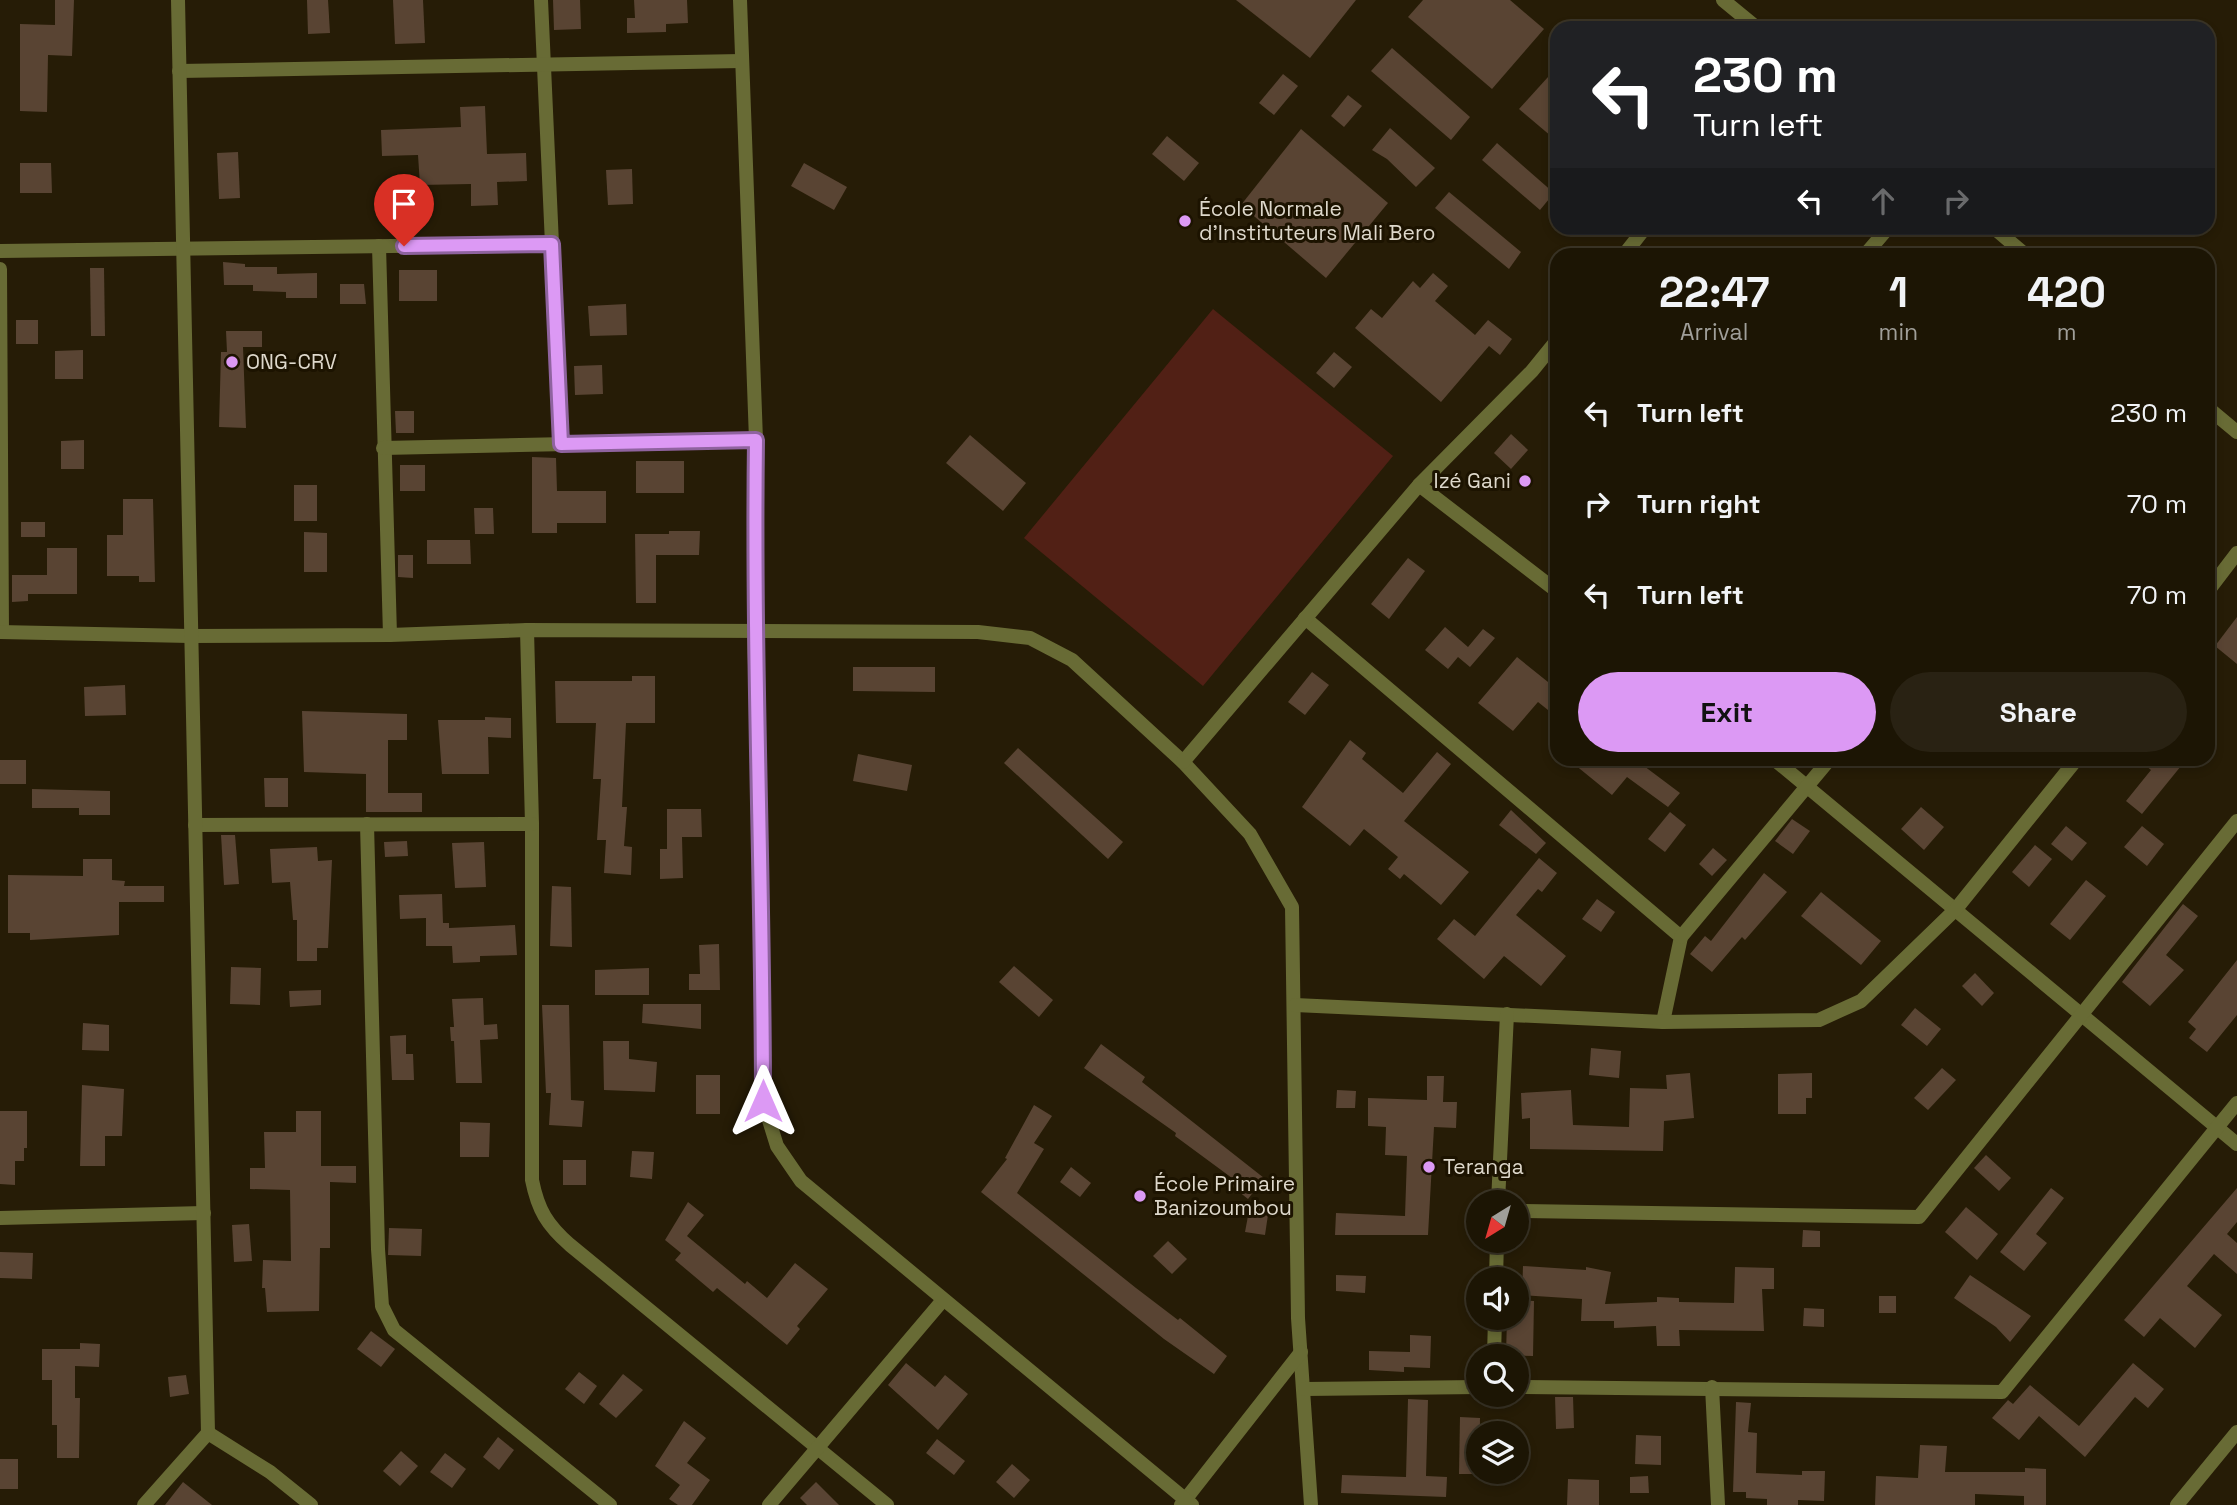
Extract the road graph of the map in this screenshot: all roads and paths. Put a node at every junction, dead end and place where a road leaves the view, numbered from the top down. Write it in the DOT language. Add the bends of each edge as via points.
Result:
graph roads {
  1 [pos="178,0"];
  2 [pos="541,0"];
  3 [pos="740,0"];
  4 [pos="1723,0"];
  5 [pos="1748,21"];
  6 [pos="741,61"];
  7 [pos="544,65"];
  8 [pos="179,71"];
  9 [pos="2002,235"];
  10 [pos="552,244"];
  11 [pos="379,246"];
  12 [pos="2018,248"];
  13 [pos="183,249"];
  14 [pos="0,251"];
  15 [pos="0,269"];
  16 [pos="1550,349"];
  17 [pos="2215,414"];
  18 [pos="2237,432"];
  19 [pos="756,440"];
  20 [pos="561,444"];
  21 [pos="383,448"];
  22 [pos="1419,485"];
  23 [pos="2237,553"];
  24 [pos="2215,582"];
  25 [pos="1550,586"];
  26 [pos="1305,618"];
  27 [pos="527,630"];
  28 [pos="754,631"];
  29 [pos="1,632"];
  30 [pos="390,635"];
  31 [pos="190,636"];
  32 [pos="1183,762"];
  33 [pos="1783,766"];
  34 [pos="1824,766"];
  35 [pos="2068,766"];
  36 [pos="1808,786"];
  37 [pos="2237,821"];
  38 [pos="367,824"];
  39 [pos="532,824"];
  40 [pos="195,825"];
  41 [pos="1956,909"];
  42 [pos="1681,937"];
  43 [pos="1295,1005"];
  44 [pos="1507,1014"];
  45 [pos="2082,1014"];
  46 [pos="1662,1022"];
  47 [pos="2237,1103"];
  48 [pos="2217,1128"];
  49 [pos="2237,1144"];
  50 [pos="1499,1190"];
  51 [pos="1530,1211"];
  52 [pos="204,1213"];
  53 [pos="0,1217"];
  54 [pos="943,1300"];
  55 [pos="1301,1352"];
  56 [pos="1466,1387"];
  57 [pos="1529,1387"];
  58 [pos="1712,1387"];
  59 [pos="1305,1389"];
  60 [pos="2237,1432"];
  61 [pos="208,1433"];
  62 [pos="817,1447"];
  63 [pos="1186,1503"];
  64 [pos="144,1505"];
  65 [pos="310,1505"];
  66 [pos="610,1505"];
  67 [pos="769,1505"];
  68 [pos="887,1505"];
  69 [pos="1311,1505"];
  70 [pos="1718,1505"];
  71 [pos="2177,1505"];
  1 -- 8 [label="street"];
  2 -- 7 [label="street"];
  3 -- 6 [label="street"];
  4 -- 5 [label="street"];
  6 -- 7 [label="street"];
  6 -- 19 [label="street"];
  7 -- 8 [label="street"];
  7 -- 10 [label="street"];
  8 -- 13 [label="street"];
  9 -- 12 [label="street"];
  10 -- 11 [label="street"];
  10 -- 20 [label="street"];
  11 -- 13 [label="street"];
  11 -- 21 [label="street"];
  13 -- 14 [label="street"];
  13 -- 31 [label="street"];
  15 -- 29 [label="street"];
  16 -- 22 [label="street"];
  17 -- 18 [label="street"];
  19 -- 20 [label="street"];
  19 -- 28 [label="street"];
  20 -- 21 [label="street"];
  21 -- 30 [label="street"];
  22 -- 25 [label="street"];
  22 -- 26 [label="street"];
  23 -- 24 [label="street"];
  26 -- 32 [label="street"];
  26 -- 42 [label="street"];
  27 -- 28 [label="street"];
  27 -- 30 [label="street"];
  27 -- 39 [label="street"];
  28 -- 32 [label="street" via="978,632 1030,638 1072,660"];
  28 -- 54 [label="street" via="763,1101 777,1146 801,1181"];
  29 -- 31 [label="street"];
  30 -- 31 [label="street"];
  31 -- 40 [label="street"];
  32 -- 43 [label="street" via="1250,834 1292,907"];
  33 -- 36 [label="street"];
  34 -- 36 [label="street"];
  35 -- 41 [label="street"];
  36 -- 41 [label="street"];
  36 -- 42 [label="street"];
  37 -- 45 [label="street"];
  38 -- 39 [label="street"];
  38 -- 40 [label="street"];
  38 -- 66 [label="street" via="382,1306 394,1330"];
  39 -- 62 [label="street" via="532,1180 538,1207 549,1227"];
  40 -- 52 [label="street"];
  41 -- 45 [label="street"];
  41 -- 46 [label="street" via="1861,1001 1819,1020"];
  42 -- 46 [label="street"];
  43 -- 44 [label="street"];
  43 -- 55 [label="street"];
  44 -- 46 [label="street"];
  44 -- 50 [label="street"];
  45 -- 48 [label="street"];
  45 -- 51 [label="street" via="1919,1217"];
  47 -- 48 [label="street"];
  48 -- 49 [label="street"];
  48 -- 58 [label="street" via="2003,1392"];
  52 -- 53 [label="street"];
  52 -- 61 [label="street"];
  54 -- 62 [label="street"];
  54 -- 63 [label="street"];
  55 -- 59 [label="street"];
  55 -- 63 [label="street"];
  56 -- 59 [label="street"];
  57 -- 58 [label="street"];
  58 -- 70 [label="street"];
  59 -- 69 [label="street"];
  60 -- 71 [label="street"];
  61 -- 64 [label="street"];
  61 -- 65 [label="street" via="270,1472"];
  62 -- 67 [label="street"];
  62 -- 68 [label="street"];
}
